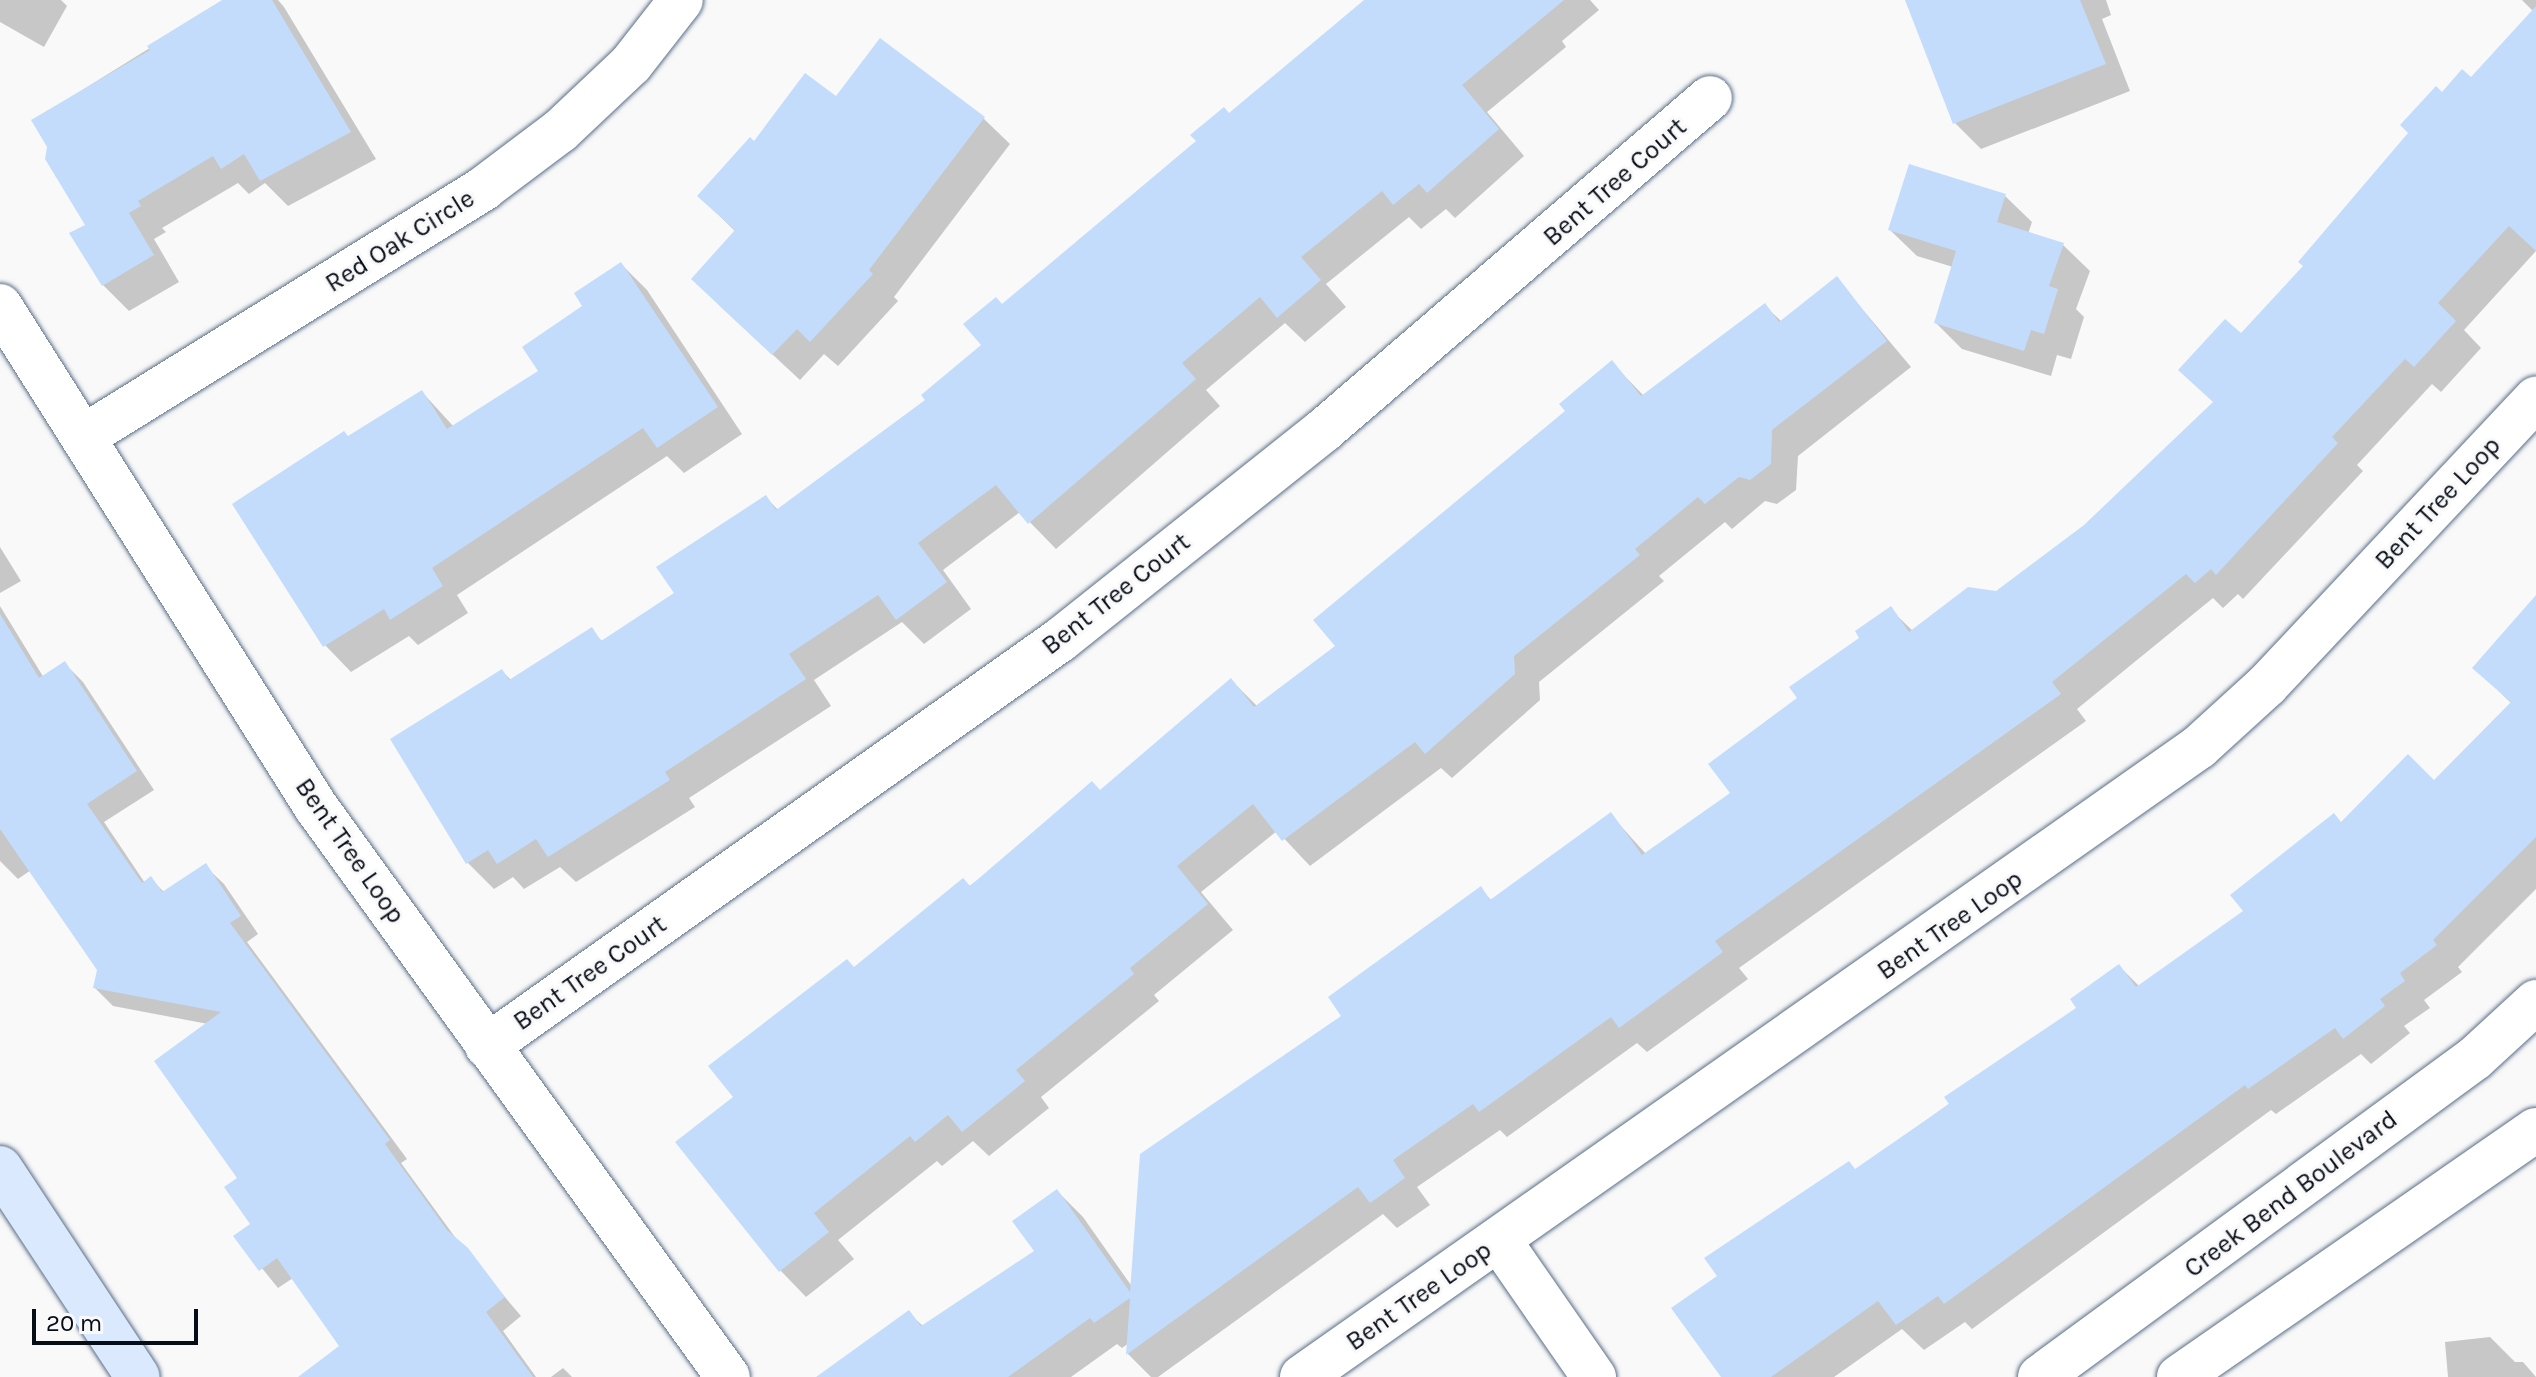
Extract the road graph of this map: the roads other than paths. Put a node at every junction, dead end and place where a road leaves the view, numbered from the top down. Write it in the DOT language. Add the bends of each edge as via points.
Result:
graph roads {
  1 [pos="681,0"];
  2 [pos="1710,98"];
  3 [pos="0,306"];
  4 [pos="2536,399"];
  5 [pos="83,437"];
  6 [pos="2536,1002"];
  7 [pos="487,1046"];
  8 [pos="2536,1130"];
  9 [pos="0,1168"];
  10 [pos="1499,1240"];
  11 [pos="138,1377"];
  12 [pos="728,1377"];
  13 [pos="1302,1377"];
  14 [pos="1594,1377"];
  15 [pos="2040,1377"];
  16 [pos="2179,1377"];
  1 -- 5 [label="street, Red Oak Circle" via="631,64 560,131 484,188"];
  2 -- 7 [label="street, Bent Tree Court" via="1324,430 1060,640"];
  3 -- 5 [label="street, Bent Tree Loop"];
  4 -- 10 [label="street, Bent Tree Loop" via="2267,685 2199,747"];
  5 -- 7 [label="street, Bent Tree Loop" via="316,807"];
  6 -- 15 [label="street, Creek Bend Boulevard" via="2475,1058"];
  7 -- 12 [label="street, Bent Tree Loop"];
  8 -- 16 [label="street"];
  9 -- 11 [label="main road"];
  10 -- 13 [label="street, Bent Tree Loop"];
  10 -- 14 [label="street"];
}
